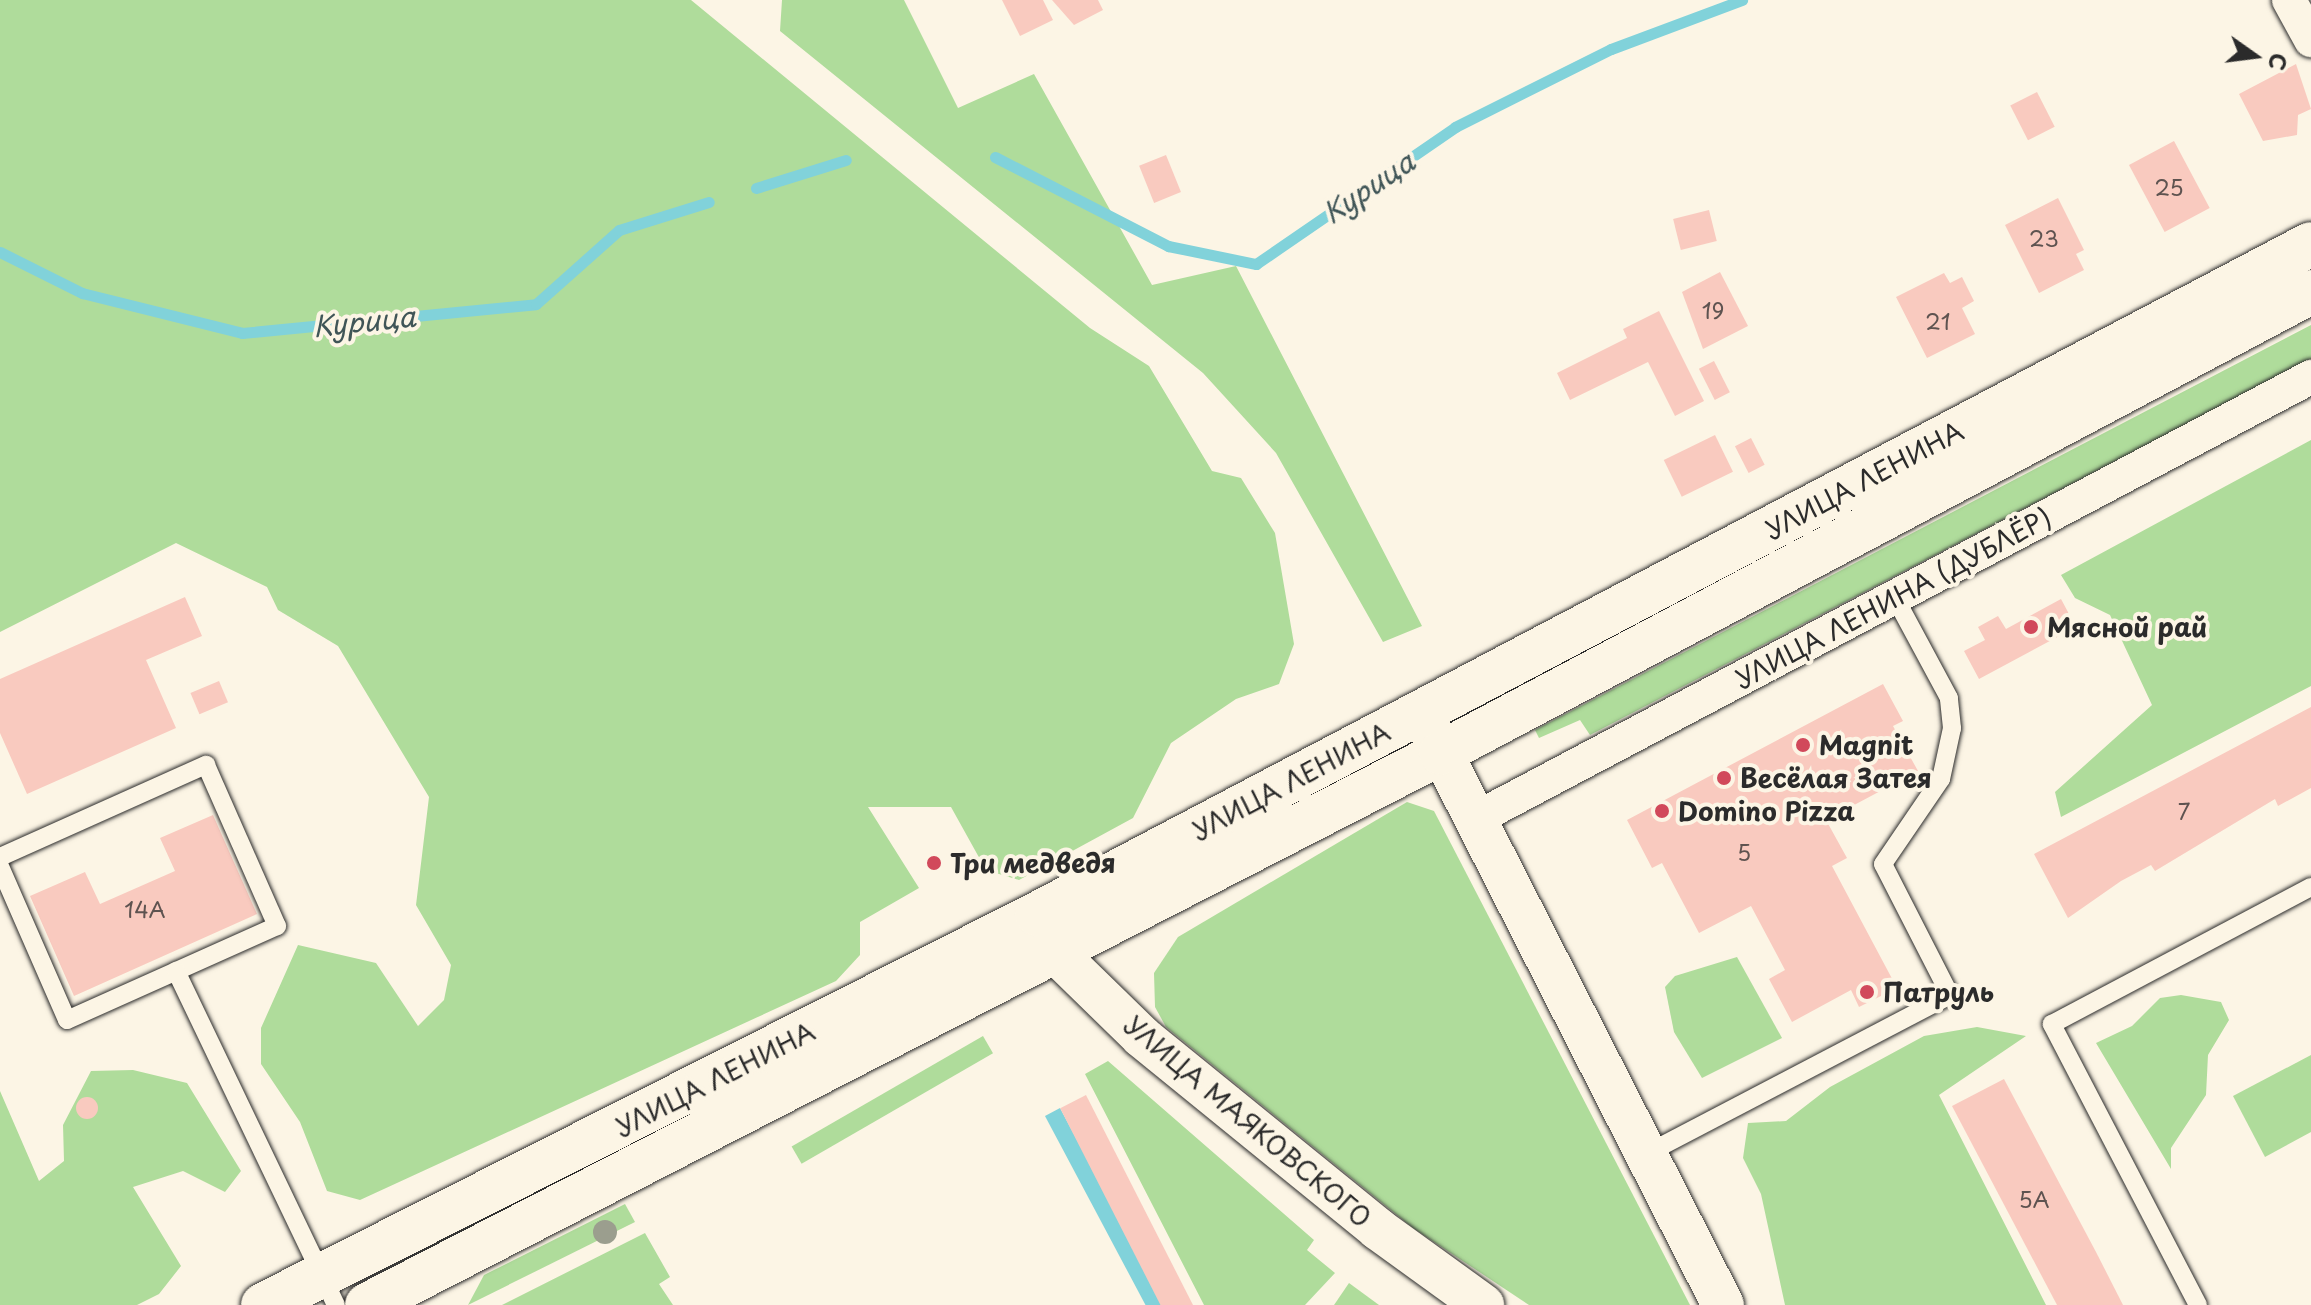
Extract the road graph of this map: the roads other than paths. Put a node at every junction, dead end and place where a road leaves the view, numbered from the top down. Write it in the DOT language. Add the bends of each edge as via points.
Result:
graph roads {
  1 [pos="2289,0"];
  2 [pos="2311,40"];
  3 [pos="2311,244"];
  4 [pos="2311,292"];
  5 [pos="2311,377"];
  6 [pos="1894,596"];
  7 [pos="1421,713"];
  8 [pos="1441,753"];
  9 [pos="1475,819"];
  10 [pos="0,857"];
  11 [pos="0,867"];
  12 [pos="2311,887"];
  13 [pos="1037,914"];
  14 [pos="1056,953"];
  15 [pos="176,971"];
  16 [pos="1646,1154"];
  17 [pos="390,1245"];
  18 [pos="330,1292"];
  19 [pos="416,1294"];
  20 [pos="263,1305"];
  21 [pos="367,1305"];
  22 [pos="1483,1305"];
  23 [pos="1723,1305"];
  24 [pos="2198,1305"];
  1 -- 2 [label="street"];
  3 -- 7 [label="main road, УЛИЦА ЛЕНИНА"];
  4 -- 8 [label="main road, УЛИЦА ЛЕНИНА"];
  5 -- 6 [label="street, УЛИЦА ЛЕНИНА (ДУБЛЁР)"];
  6 -- 9 [label="street, УЛИЦА ЛЕНИНА (ДУБЛЁР)"];
  6 -- 16 [label="lane" via="1949,698 1952,728 1941,779 1883,864 1950,995"];
  7 -- 8 [label="street"];
  7 -- 13 [label="main road, УЛИЦА ЛЕНИНА"];
  8 -- 9 [label="street"];
  8 -- 14 [label="main road, УЛИЦА ЛЕНИНА"];
  9 -- 16 [label="street"];
  10 -- 15 [label="lane" via="206,765 277,926"];
  11 -- 15 [label="lane" via="67,1020"];
  12 -- 24 [label="lane" via="2052,1024"];
  13 -- 14 [label="street, УЛИЦА МАЯКОВСКОГО"];
  13 -- 17 [label="main road, УЛИЦА ЛЕНИНА"];
  14 -- 19 [label="main road, УЛИЦА ЛЕНИНА"];
  14 -- 22 [label="street, УЛИЦА МАЯКОВСКОГО" via="1142,1037"];
  15 -- 18 [label="lane"];
  16 -- 23 [label="street"];
  17 -- 18 [label="main road, УЛИЦА ЛЕНИНА"];
  17 -- 19 [label="lane"];
  18 -- 20 [label="main road, УЛИЦА ЛЕНИНА"];
  19 -- 21 [label="main road, УЛИЦА ЛЕНИНА"];
}
